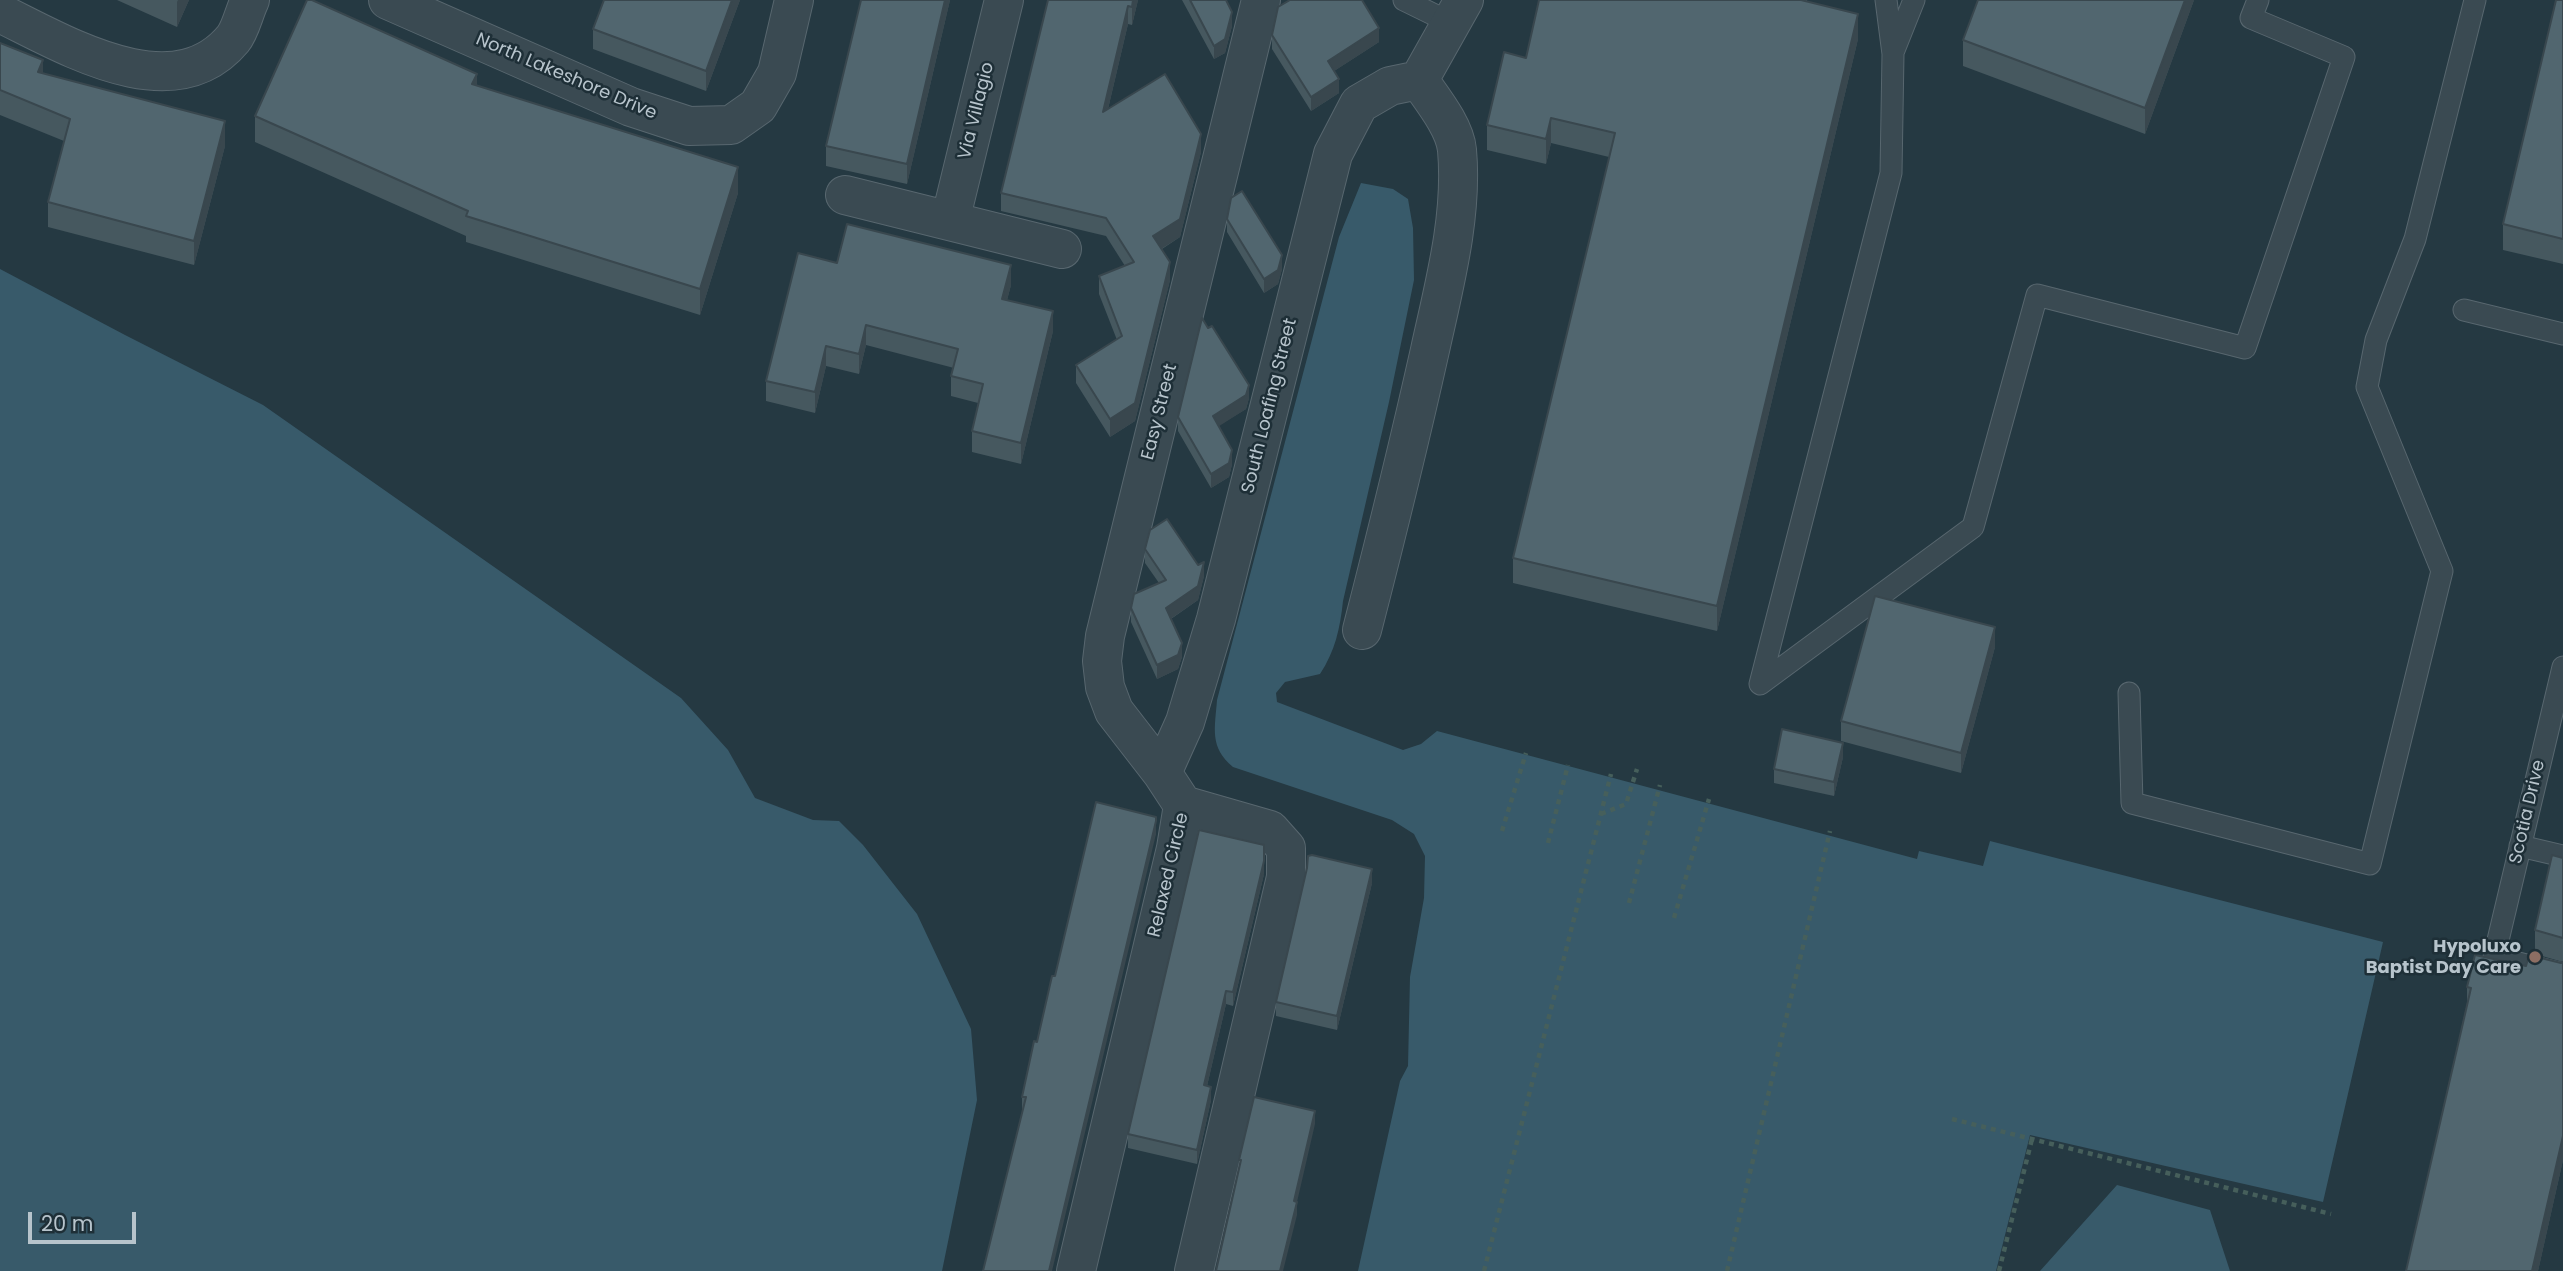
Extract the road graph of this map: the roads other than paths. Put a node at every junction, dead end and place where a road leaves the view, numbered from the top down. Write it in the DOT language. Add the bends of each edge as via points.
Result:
graph roads {
  1 [pos="250,0"];
  2 [pos="388,0"];
  3 [pos="794,0"];
  4 [pos="1004,0"];
  5 [pos="1261,0"];
  6 [pos="1404,0"];
  7 [pos="1886,0"];
  8 [pos="1914,0"];
  9 [pos="2258,0"];
  10 [pos="2475,0"];
  11 [pos="0,12"];
  12 [pos="1458,12"];
  13 [pos="1893,54"];
  14 [pos="1419,80"];
  15 [pos="845,195"];
  16 [pos="950,221"];
  17 [pos="1062,249"];
  18 [pos="2464,310"];
  19 [pos="2563,334"];
  20 [pos="1362,630"];
  21 [pos="2563,667"];
  22 [pos="2129,693"];
  23 [pos="1162,773"];
  24 [pos="1183,805"];
  25 [pos="2520,846"];
  26 [pos="2563,856"];
  27 [pos="2563,974"];
  28 [pos="1076,1271"];
  29 [pos="1194,1271"];
  1 -- 11 [label="street" via="235,36 219,54 178,71 95,59"];
  2 -- 3 [label="street, North Lakeshore Drive" via="631,107 689,126 703,126 731,125 758,106 777,74"];
  4 -- 16 [label="street, Via Villagio"];
  5 -- 23 [label="street, Easy Street" via="1102,661 1114,711"];
  6 -- 12 [label="lane"];
  7 -- 13 [label="lane"];
  8 -- 13 [label="lane"];
  9 -- 13 [label="lane" via="2251,18 2344,57 2245,348 2036,295 1973,527 1760,684 1891,173"];
  10 -- 22 [label="lane" via="2415,239 2376,340 2367,387 2442,571 2370,863 2132,803"];
  12 -- 14 [label="street"];
  14 -- 20 [label="street" via="1441,111 1457,147 1457,198 1403,472"];
  14 -- 23 [label="street, South Loafing Street" via="1390,86 1359,104 1333,154 1216,619 1185,722"];
  15 -- 16 [label="street"];
  16 -- 17 [label="street"];
  18 -- 19 [label="lane"];
  21 -- 25 [label="lane, Scotia Drive"];
  23 -- 24 [label="street, Easy Street"];
  24 -- 28 [label="street, Relaxed Circle"];
  24 -- 29 [label="street, Relaxed Circle" via="1270,830 1286,848 1286,877"];
  25 -- 26 [label="lane"];
  25 -- 27 [label="lane, Scotia Drive" via="2494,957"];
}
